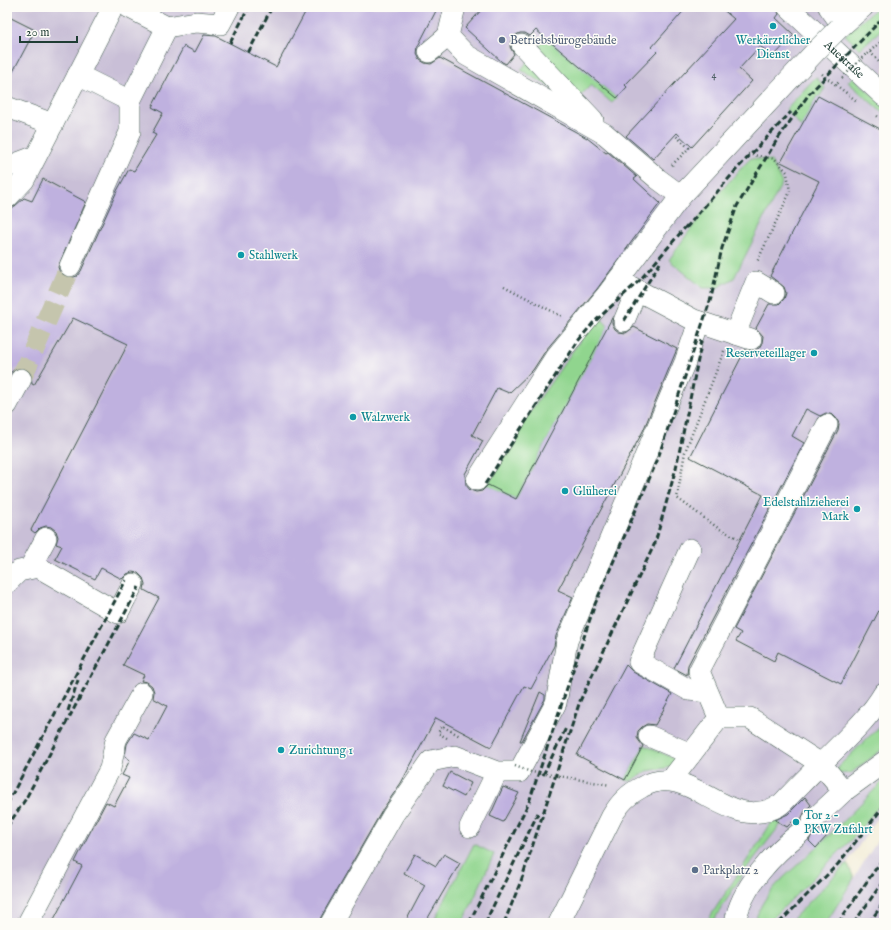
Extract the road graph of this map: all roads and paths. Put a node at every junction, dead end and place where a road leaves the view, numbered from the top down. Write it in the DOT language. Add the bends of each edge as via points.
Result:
graph roads {
  1 [pos="113,7"];
  2 [pos="128,7"];
  3 [pos="229,7"];
  4 [pos="455,7"];
  5 [pos="788,7"];
  6 [pos="829,7"];
  7 [pos="863,7"];
  8 [pos="167,27"];
  9 [pos="841,27"];
  10 [pos="448,36"];
  11 [pos="884,38"];
  12 [pos="522,45"];
  13 [pos="429,52"];
  14 [pos="870,52"];
  15 [pos="816,62"];
  16 [pos="884,67"];
  17 [pos="78,75"];
  18 [pos="884,96"];
  19 [pos="130,101"];
  20 [pos="7,107"];
  21 [pos="53,124"];
  22 [pos="605,134"];
  23 [pos="675,135"];
  24 [pos="36,156"];
  25 [pos="7,167"];
  26 [pos="669,168"];
  27 [pos="681,196"];
  28 [pos="7,198"];
  29 [pos="70,266"];
  30 [pos="618,280"];
  31 [pos="504,286"];
  32 [pos="637,290"];
  33 [pos="774,293"];
  34 [pos="567,319"];
  35 [pos="624,321"];
  36 [pos="699,322"];
  37 [pos="21,378"];
  38 [pos="7,405"];
  39 [pos="827,425"];
  40 [pos="478,480"];
  41 [pos="46,538"];
  42 [pos="690,549"];
  43 [pos="30,568"];
  44 [pos="7,583"];
  45 [pos="133,584"];
  46 [pos="707,692"];
  47 [pos="142,693"];
  48 [pos="884,693"];
  49 [pos="719,718"];
  50 [pos="649,736"];
  51 [pos="691,754"];
  52 [pos="884,762"];
  53 [pos="821,764"];
  54 [pos="506,769"];
  55 [pos="671,780"];
  56 [pos="599,782"];
  57 [pos="844,791"];
  58 [pos="470,827"];
  59 [pos="28,923"];
  60 [pos="331,923"];
  61 [pos="559,923"];
  62 [pos="735,923"];
  1 -- 17 [label="lane"];
  2 -- 8 [label="lane"];
  3 -- 8 [label="lane" via="220,24 196,22"];
  4 -- 10 [label="lane"];
  5 -- 18 [label="lane, Auestraße"];
  6 -- 9 [label="lane"];
  7 -- 9 [label="lane"];
  8 -- 19 [label="lane"];
  9 -- 15 [label="lane, bridge"];
  10 -- 13 [label="lane"];
  10 -- 22 [label="lane" via="466,55 573,122"];
  11 -- 14 [label="path"];
  12 -- 22 [label="lane"];
  14 -- 15 [label="path, bridge" via="836,85"];
  14 -- 16 [label="path"];
  15 -- 27 [label="lane"];
  17 -- 19 [label="lane"];
  17 -- 21 [label="lane"];
  19 -- 29 [label="lane" via="130,132"];
  20 -- 21 [label="lane"];
  21 -- 24 [label="lane"];
  22 -- 27 [label="lane"];
  23 -- 26 [label="path" via="689,148"];
  24 -- 25 [label="lane"];
  24 -- 28 [label="lane" via="24,180"];
  27 -- 30 [label="lane"];
  30 -- 32 [label="lane"];
  30 -- 40 [label="lane" via="555,358"];
  31 -- 34 [label="path"];
  32 -- 35 [label="lane"];
  32 -- 36 [label="lane"];
  33 -- 36 [label="lane" via="756,282 743,336"];
  36 -- 54 [label="lane" via="685,362 567,641 556,703 519,772"];
  37 -- 38 [label="lane"];
  39 -- 46 [label="lane" via="698,671"];
  41 -- 43 [label="lane"];
  42 -- 46 [label="lane" via="639,662 689,690"];
  43 -- 44 [label="lane" via="19,571"];
  43 -- 45 [label="lane" via="38,567 118,613"];
  46 -- 49 [label="lane"];
  47 -- 59 [label="lane" via="116,740 110,769"];
  48 -- 53 [label="lane" via="863,721"];
  49 -- 51 [label="lane"];
  49 -- 53 [label="lane" via="750,718"];
  50 -- 51 [label="lane"];
  51 -- 55 [label="lane"];
  52 -- 57 [label="lane"];
  53 -- 55 [label="lane" via="779,806 759,813 732,810 684,784"];
  53 -- 57 [label="lane"];
  54 -- 56 [label="path, bridge"];
  54 -- 58 [label="lane"];
  54 -- 60 [label="lane" via="455,756 431,761 393,815"];
  55 -- 61 [label="lane" via="646,784 620,802"];
  57 -- 62 [label="lane" via="776,854 759,874 746,893"];
}
